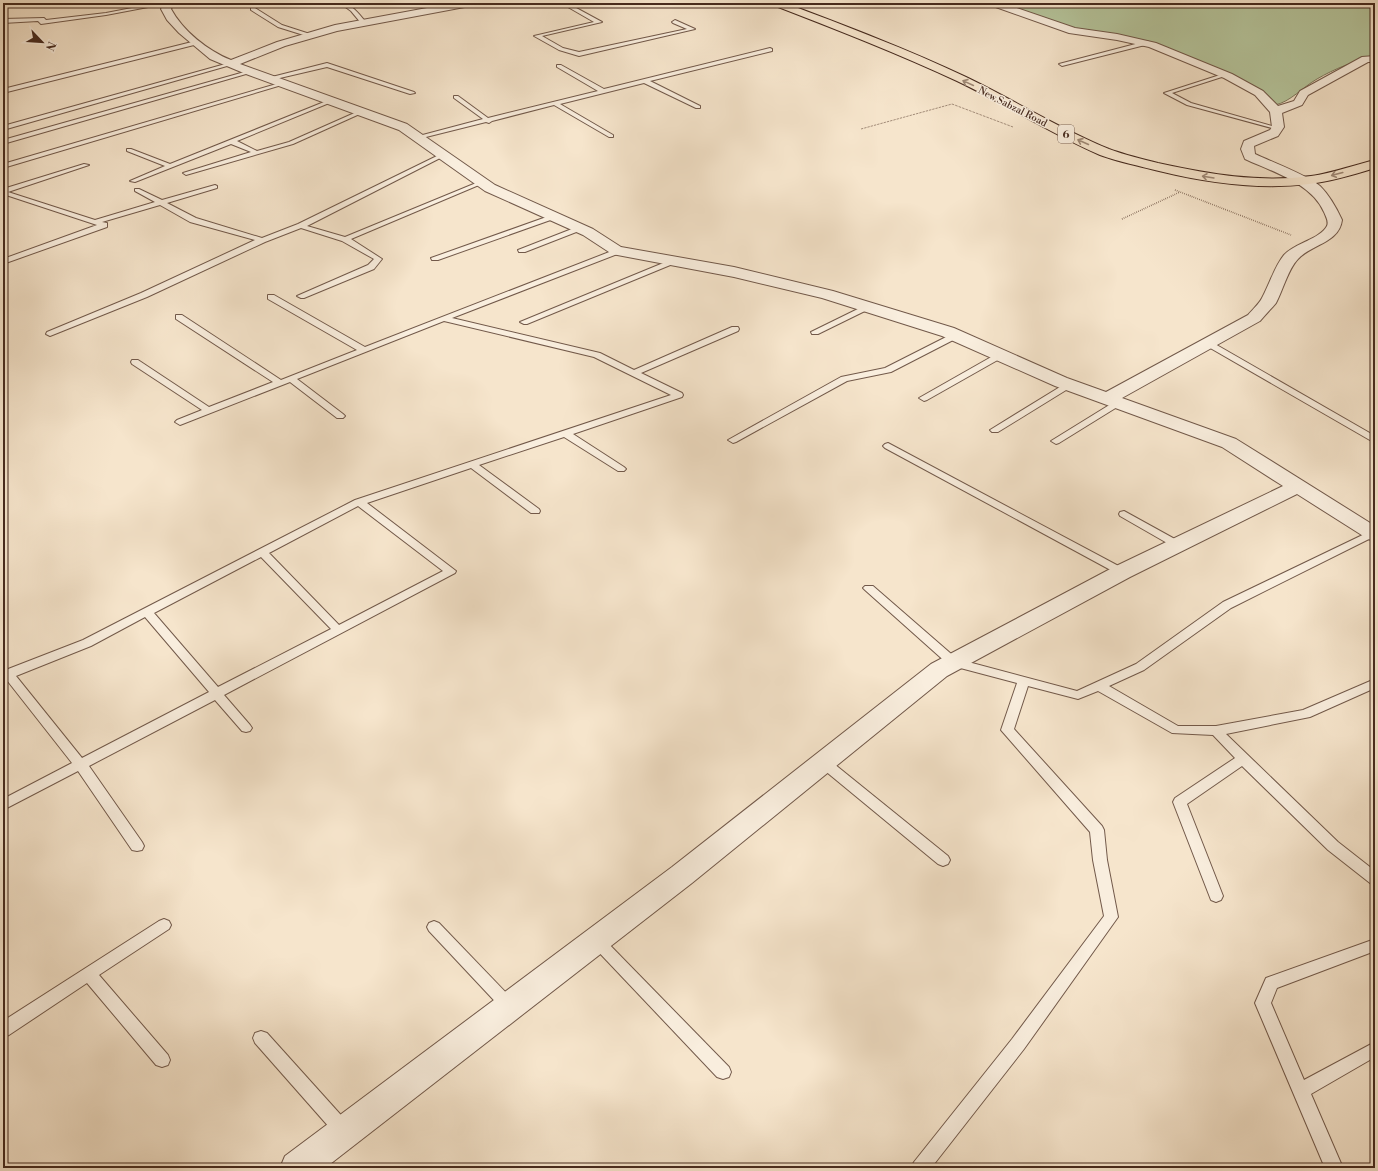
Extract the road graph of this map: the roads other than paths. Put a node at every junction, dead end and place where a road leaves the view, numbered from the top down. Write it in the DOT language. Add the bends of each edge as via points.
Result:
graph roads {
  1 [pos="168,3"];
  2 [pos="342,3"];
  3 [pos="470,3"];
  4 [pos="562,3"];
  5 [pos="776,3"];
  6 [pos="796,3"];
  7 [pos="993,3"];
  8 [pos="253,10"];
  9 [pos="3,20"];
  10 [pos="363,22"];
  11 [pos="675,22"];
  12 [pos="310,34"];
  13 [pos="196,43"];
  14 [pos="1147,44"];
  15 [pos="770,50"];
  16 [pos="1375,58"];
  17 [pos="231,64"];
  18 [pos="1062,64"];
  19 [pos="559,66"];
  20 [pos="250,72"];
  21 [pos="1225,74"];
  22 [pos="267,78"];
  23 [pos="645,81"];
  24 [pos="282,84"];
  25 [pos="3,91"];
  26 [pos="604,92"];
  27 [pos="412,93"];
  28 [pos="1019,95"];
  29 [pos="456,97"];
  30 [pos="330,101"];
  31 [pos="556,104"];
  32 [pos="698,107"];
  33 [pos="1276,111"];
  34 [pos="361,112"];
  35 [pos="489,121"];
  36 [pos="3,128"];
  37 [pos="1277,129"];
  38 [pos="611,136"];
  39 [pos="418,137"];
  40 [pos="231,141"];
  41 [pos="3,142"];
  42 [pos="129,150"];
  43 [pos="257,153"];
  44 [pos="443,155"];
  45 [pos="1159,155"];
  46 [pos="1375,164"];
  47 [pos="86,165"];
  48 [pos="3,166"];
  49 [pos="171,166"];
  50 [pos="1217,166"];
  51 [pos="1251,169"];
  52 [pos="1277,170"];
  53 [pos="1311,171"];
  54 [pos="186,173"];
  55 [pos="133,181"];
  56 [pos="483,182"];
  57 [pos="215,187"];
  58 [pos="137,190"];
  59 [pos="3,191"];
  60 [pos="160,203"];
  61 [pos="555,217"];
  62 [pos="95,222"];
  63 [pos="301,226"];
  64 [pos="580,229"];
  65 [pos="345,239"];
  66 [pos="262,240"];
  67 [pos="522,250"];
  68 [pos="617,251"];
  69 [pos="435,258"];
  70 [pos="676,261"];
  71 [pos="3,262"];
  72 [pos="301,296"];
  73 [pos="271,297"];
  74 [pos="869,307"];
  75 [pos="178,317"];
  76 [pos="444,319"];
  77 [pos="524,322"];
  78 [pos="735,329"];
  79 [pos="814,332"];
  80 [pos="50,334"];
  81 [pos="956,335"];
  82 [pos="1208,343"];
  83 [pos="364,350"];
  84 [pos="1000,355"];
  85 [pos="135,362"];
  86 [pos="634,373"];
  87 [pos="291,378"];
  88 [pos="280,383"];
  89 [pos="1068,385"];
  90 [pos="924,398"];
  91 [pos="1113,400"];
  92 [pos="209,411"];
  93 [pos="340,416"];
  94 [pos="180,422"];
  95 [pos="996,430"];
  96 [pos="566,433"];
  97 [pos="733,440"];
  98 [pos="1375,440"];
  99 [pos="1056,441"];
  100 [pos="888,446"];
  101 [pos="472,464"];
  102 [pos="621,469"];
  103 [pos="1298,486"];
  104 [pos="358,502"];
  105 [pos="535,511"];
  106 [pos="1124,514"];
  107 [pos="1374,534"];
  108 [pos="1178,545"];
  109 [pos="262,552"];
  110 [pos="1122,572"];
  111 [pos="869,588"];
  112 [pos="147,612"];
  113 [pos="338,630"];
  114 [pos="953,662"];
  115 [pos="5,675"];
  116 [pos="1024,681"];
  117 [pos="1099,686"];
  118 [pos="1372,689"];
  119 [pos="216,694"];
  120 [pos="246,728"];
  121 [pos="1216,731"];
  122 [pos="1243,759"];
  123 [pos="823,762"];
  124 [pos="81,765"];
  125 [pos="3,805"];
  126 [pos="137,846"];
  127 [pos="942,860"];
  128 [pos="1375,878"];
  129 [pos="1216,896"];
  130 [pos="164,925"];
  131 [pos="434,927"];
  132 [pos="596,940"];
  133 [pos="1375,945"];
  134 [pos="89,974"];
  135 [pos="509,1007"];
  136 [pos="3,1030"];
  137 [pos="261,1038"];
  138 [pos="1375,1049"];
  139 [pos="162,1060"];
  140 [pos="723,1072"];
  141 [pos="1301,1091"];
  142 [pos="345,1132"];
  143 [pos="307,1165"];
  144 [pos="920,1168"];
  145 [pos="1334,1168"];
  1 -- 9 [label="lane" via="41,22 41,19"];
  1 -- 13 [label="street" via="166,9 171,18"];
  2 -- 10 [label="lane" via="353,10"];
  3 -- 10 [label="street"];
  4 -- 11 [label="lane" via="599,22 537,36 561,49 579,54 692,29"];
  53 -- 5 [label="main road, New Sabzal Road / 6, one-way" via="1250,181 1161,168 1107,152 1066,135 986,91 924,62"];
  6 -- 28 [label="main road, New Sabzal Road" via="918,49"];
  7 -- 14 [label="street" via="1073,31"];
  8 -- 12 [label="lane" via="280,26"];
  10 -- 12 [label="street"];
  12 -- 17 [label="street"];
  13 -- 17 [label="street" via="214,57"];
  13 -- 25 [label="lane"];
  14 -- 18 [label="lane"];
  14 -- 21 [label="street"];
  15 -- 23 [label="lane"];
  16 -- 33 [label="street" via="1366,59 1304,93 1298,102"];
  17 -- 20 [label="street"];
  17 -- 36 [label="lane"];
  19 -- 26 [label="lane"];
  20 -- 22 [label="street"];
  20 -- 41 [label="lane"];
  21 -- 33 [label="street" via="1259,93"];
  21 -- 37 [label="lane" via="1167,93 1189,104"];
  22 -- 24 [label="street"];
  22 -- 27 [label="lane" via="327,65"];
  23 -- 26 [label="lane"];
  23 -- 32 [label="lane"];
  24 -- 30 [label="street"];
  24 -- 48 [label="lane"];
  26 -- 31 [label="lane"];
  29 -- 35 [label="lane"];
  30 -- 34 [label="street"];
  30 -- 40 [label="lane"];
  31 -- 35 [label="lane"];
  31 -- 38 [label="lane"];
  33 -- 37 [label="street"];
  34 -- 39 [label="street" via="403,126"];
  34 -- 43 [label="lane" via="291,143"];
  35 -- 39 [label="lane"];
  37 -- 52 [label="street" via="1248,144 1246,149 1250,156"];
  39 -- 44 [label="street"];
  40 -- 43 [label="lane"];
  40 -- 49 [label="lane"];
  42 -- 49 [label="lane"];
  43 -- 54 [label="lane"];
  44 -- 56 [label="street"];
  44 -- 63 [label="lane"];
  45 -- 50 [label="main road"];
  46 -- 53 [label="main road, New Sabzal Road / 6, one-way" via="1331,176"];
  47 -- 59 [label="lane"];
  49 -- 55 [label="lane"];
  51 -- 52 [label="main road"];
  52 -- 53 [label="street"];
  53 -- 82 [label="street" via="1315,189 1335,220 1334,227 1326,236 1300,249 1290,258 1268,302 1254,318"];
  56 -- 61 [label="street" via="490,188"];
  56 -- 65 [label="lane"];
  57 -- 60 [label="lane"];
  58 -- 60 [label="lane"];
  59 -- 62 [label="lane"];
  60 -- 62 [label="lane"];
  60 -- 66 [label="lane" via="192,220"];
  61 -- 64 [label="street"];
  61 -- 69 [label="lane"];
  62 -- 71 [label="lane" via="104,225"];
  63 -- 65 [label="lane"];
  63 -- 66 [label="lane"];
  64 -- 67 [label="lane"];
  64 -- 68 [label="street"];
  65 -- 72 [label="lane" via="378,259 371,267"];
  66 -- 80 [label="lane" via="144,295"];
  68 -- 70 [label="street"];
  68 -- 76 [label="lane"];
  70 -- 74 [label="street" via="827,294"];
  70 -- 77 [label="lane"];
  73 -- 83 [label="lane"];
  74 -- 79 [label="lane"];
  74 -- 81 [label="street"];
  75 -- 88 [label="lane"];
  76 -- 83 [label="lane"];
  76 -- 86 [label="lane" via="597,355"];
  78 -- 86 [label="lane"];
  81 -- 84 [label="street"];
  81 -- 97 [label="lane" via="888,370 844,379"];
  82 -- 91 [label="street"];
  82 -- 98 [label="lane"];
  83 -- 87 [label="lane"];
  84 -- 89 [label="street"];
  84 -- 90 [label="lane"];
  85 -- 92 [label="lane"];
  86 -- 96 [label="lane" via="679,395"];
  87 -- 88 [label="lane"];
  87 -- 93 [label="lane"];
  88 -- 92 [label="lane"];
  89 -- 91 [label="street"];
  89 -- 95 [label="lane"];
  91 -- 99 [label="lane"];
  91 -- 103 [label="street" via="1229,443"];
  92 -- 94 [label="lane"];
  96 -- 101 [label="lane"];
  96 -- 102 [label="lane"];
  100 -- 110 [label="lane"];
  101 -- 104 [label="lane"];
  101 -- 105 [label="lane"];
  103 -- 107 [label="street"];
  103 -- 108 [label="street"];
  104 -- 109 [label="lane"];
  104 -- 113 [label="lane" via="451,571"];
  106 -- 108 [label="lane"];
  107 -- 117 [label="lane" via="1228,605 1140,667"];
  108 -- 110 [label="street"];
  109 -- 112 [label="lane"];
  109 -- 113 [label="lane"];
  110 -- 114 [label="street"];
  111 -- 114 [label="lane"];
  112 -- 115 [label="lane" via="87,644"];
  112 -- 119 [label="lane"];
  113 -- 119 [label="lane"];
  114 -- 116 [label="lane"];
  114 -- 123 [label="street" via="939,670"];
  115 -- 124 [label="lane"];
  116 -- 117 [label="lane" via="1078,695"];
  116 -- 144 [label="lane" via="1007,730 1097,830 1111,917 1018,1044"];
  117 -- 121 [label="lane" via="1176,730"];
  118 -- 121 [label="lane" via="1306,714"];
  119 -- 120 [label="lane"];
  119 -- 124 [label="lane"];
  121 -- 122 [label="lane"];
  122 -- 128 [label="lane" via="1333,846"];
  122 -- 129 [label="lane" via="1180,802"];
  123 -- 127 [label="lane"];
  123 -- 132 [label="street"];
  124 -- 125 [label="lane"];
  124 -- 126 [label="lane"];
  130 -- 134 [label="lane"];
  131 -- 135 [label="lane"];
  132 -- 135 [label="street"];
  132 -- 140 [label="lane"];
  133 -- 141 [label="lane" via="1271,983 1263,1003"];
  134 -- 136 [label="lane"];
  134 -- 139 [label="lane"];
  135 -- 142 [label="street"];
  137 -- 142 [label="lane"];
  138 -- 141 [label="lane"];
  141 -- 145 [label="lane"];
  142 -- 143 [label="street"];
}
